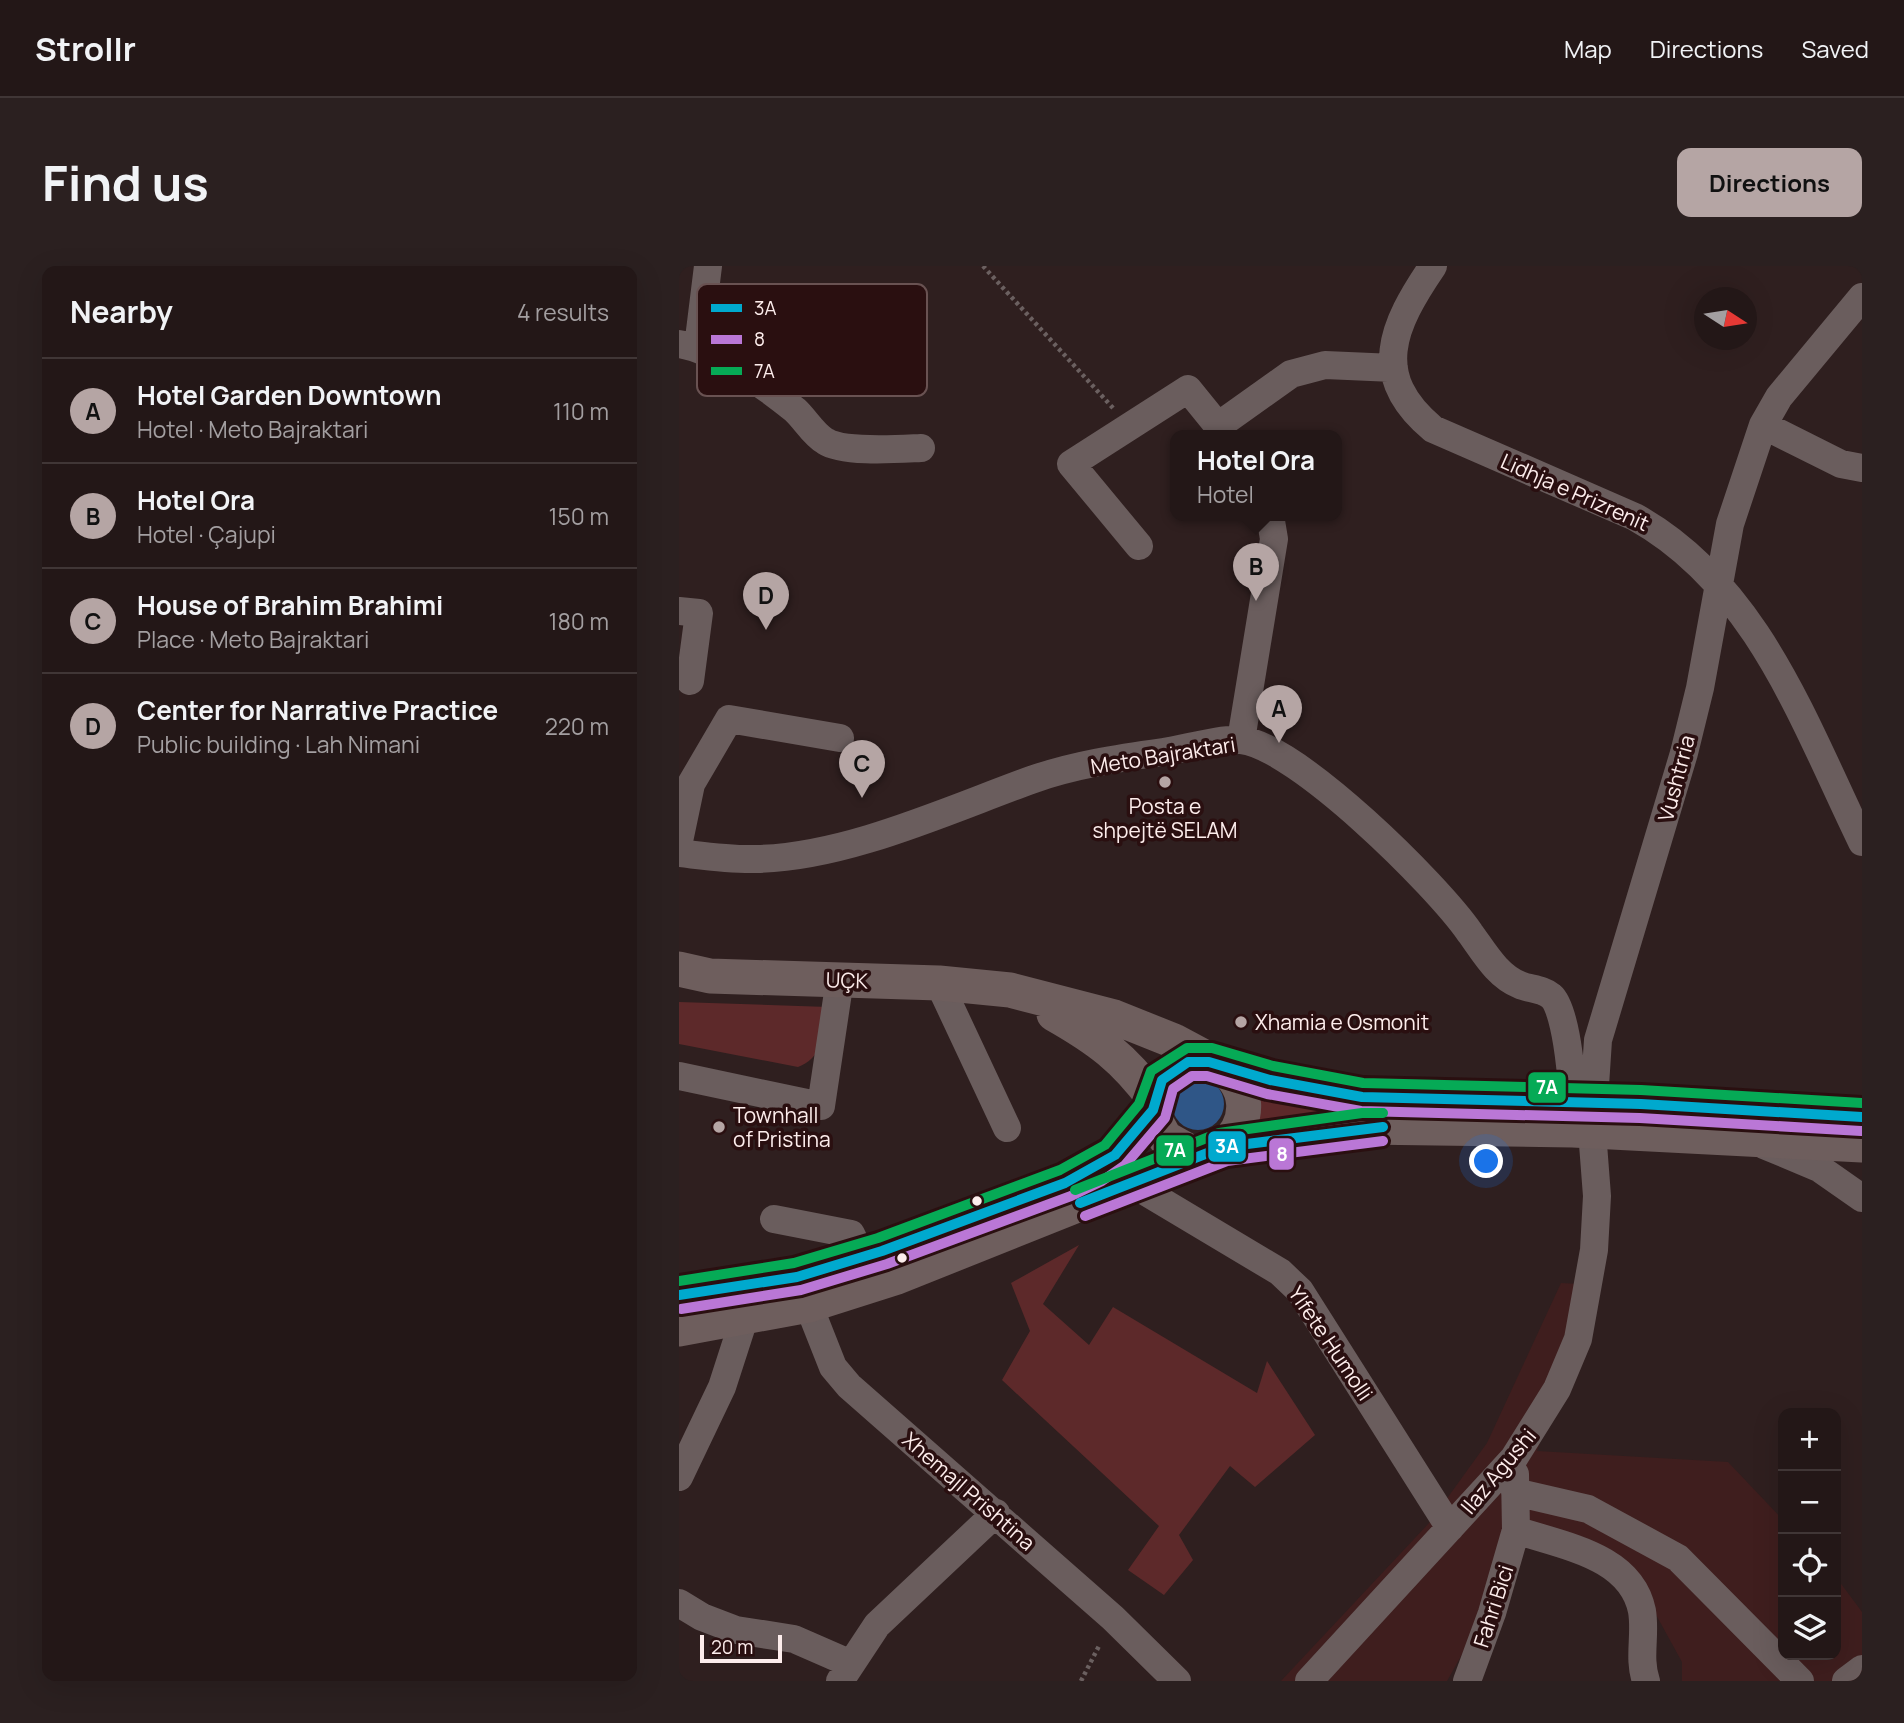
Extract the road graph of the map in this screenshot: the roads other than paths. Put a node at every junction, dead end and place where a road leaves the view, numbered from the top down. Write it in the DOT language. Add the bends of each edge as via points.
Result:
graph roads {
  1 [pos="708,266"];
  2 [pos="1433,266"];
  3 [pos="704,284"];
  4 [pos="1862,297"];
  5 [pos="697,312"];
  6 [pos="689,345"];
  7 [pos="1394,368"];
  8 [pos="772,396"];
  9 [pos="1763,425"];
  10 [pos="1221,430"];
  11 [pos="921,448"];
  12 [pos="1862,468"];
  13 [pos="1271,521"];
  14 [pos="1139,546"];
  15 [pos="1719,584"];
  16 [pos="679,611"];
  17 [pos="690,681"];
  18 [pos="840,738"];
  19 [pos="1241,740"];
  20 [pos="679,841"];
  21 [pos="1862,842"];
  22 [pos="679,853"];
  23 [pos="679,970"];
  24 [pos="840,979"];
  25 [pos="939,983"];
  26 [pos="1015,991"];
  27 [pos="1213,1063"];
  28 [pos="679,1076"];
  29 [pos="1154,1104"];
  30 [pos="1583,1116"];
  31 [pos="1862,1117"];
  32 [pos="1007,1128"];
  33 [pos="1755,1142"];
  34 [pos="1862,1145"];
  35 [pos="1218,1149"];
  36 [pos="1131,1183"];
  37 [pos="1862,1199"];
  38 [pos="773,1219"];
  39 [pos="862,1257"];
  40 [pos="803,1291"];
  41 [pos="679,1295"];
  42 [pos="744,1319"];
  43 [pos="679,1329"];
  44 [pos="1514,1458"];
  45 [pos="679,1477"];
  46 [pos="1515,1492"];
  47 [pos="996,1513"];
  48 [pos="1450,1528"];
  49 [pos="1516,1530"];
  50 [pos="679,1603"];
  51 [pos="1862,1669"];
  52 [pos="845,1672"];
  53 [pos="1324,1676"];
  54 [pos="1177,1681"];
  55 [pos="1467,1681"];
  56 [pos="1646,1681"];
  57 [pos="1800,1681"];
  58 [pos="1846,1681"];
  1 -- 3 [label="street"];
  2 -- 7 [label="street, Lidhja e Prizrenit" via="1402,316"];
  4 -- 9 [label="street, Vushtrria" via="1779,397"];
  5 -- 6 [label="street"];
  7 -- 10 [label="street" via="1325,365 1291,374"];
  7 -- 15 [label="street, Lidhja e Prizrenit" via="1399,391 1413,412 1433,429 1635,517 1682,546"];
  8 -- 11 [label="street" via="795,410 825,442 867,449"];
  9 -- 12 [label="street" via="1841,464"];
  9 -- 15 [label="street, Vushtrria" via="1730,524"];
  10 -- 14 [label="street" via="1188,389 1071,464"];
  13 -- 19 [label="street" via="1274,539"];
  15 -- 21 [label="street, Lidhja e Prizrenit" via="1770,655"];
  15 -- 30 [label="street, Vushtrria" via="1684,753 1598,1041"];
  16 -- 17 [label="street" via="699,614"];
  18 -- 20 [label="street" via="729,719 691,784"];
  19 -- 22 [label="street, Meto Bajraktari" via="1075,768 890,832 799,855 758,859"];
  19 -- 30 [label="street, Meto Bajraktari" via="1278,756 1322,785 1458,915 1501,974 1518,985 1549,994 1559,1004"];
  23 -- 24 [label="main road, UÇK" via="711,976"];
  24 -- 25 [label="main road, UÇK"];
  24 -- 28 [label="street" via="821,1105"];
  25 -- 26 [label="main road, UÇK"];
  25 -- 32 [label="street"];
  26 -- 27 [label="main road, UÇK" via="1114,1017 1174,1041"];
  26 -- 29 [label="main road, UÇK" via="1099,1040 1135,1074"];
  27 -- 29 [label="main road" via="1188,1062 1169,1072"];
  27 -- 30 [label="main road" via="1271,1080 1362,1097"];
  27 -- 35 [label="main road, UÇK" via="1237,1080 1245,1104 1240,1128"];
  29 -- 35 [label="main road" via="1159,1130 1173,1145 1192,1153"];
  29 -- 39 [label="main road" via="1129,1141 1095,1169"];
  30 -- 31 [label="main road"];
  30 -- 33 [label="main road"];
  30 -- 35 [label="main road" via="1364,1126"];
  30 -- 44 [label="street, Ilaz Agushi" via="1597,1196 1594,1250 1579,1339 1557,1389"];
  33 -- 34 [label="main road"];
  33 -- 37 [label="street" via="1819,1168"];
  35 -- 36 [label="main road"];
  36 -- 40 [label="main road" via="897,1277"];
  36 -- 48 [label="street, Ylfete Humolli" via="1280,1272 1300,1291"];
  38 -- 39 [label="street" via="851,1234"];
  39 -- 40 [label="main road"];
  40 -- 41 [label="main road"];
  40 -- 42 [label="main road"];
  40 -- 47 [label="street, Xhemajl Prishtina" via="833,1367 849,1386"];
  42 -- 43 [label="main road"];
  42 -- 45 [label="street" via="722,1387"];
  44 -- 46 [label="street, Fahri Bici"];
  44 -- 48 [label="street, Ilaz Agushi"];
  46 -- 49 [label="street, Fahri Bici"];
  46 -- 57 [label="street" via="1588,1509 1678,1558"];
  47 -- 52 [label="street" via="877,1625"];
  47 -- 54 [label="street, Xhemajl Prishtina"];
  48 -- 53 [label="street, Ilaz Agushi"];
  49 -- 55 [label="street, Fahri Bici"];
  49 -- 56 [label="street" via="1593,1556 1624,1573 1641,1610 1641,1667"];
  50 -- 52 [label="street" via="736,1630 794,1639"];
  51 -- 58 [label="street"];
}
